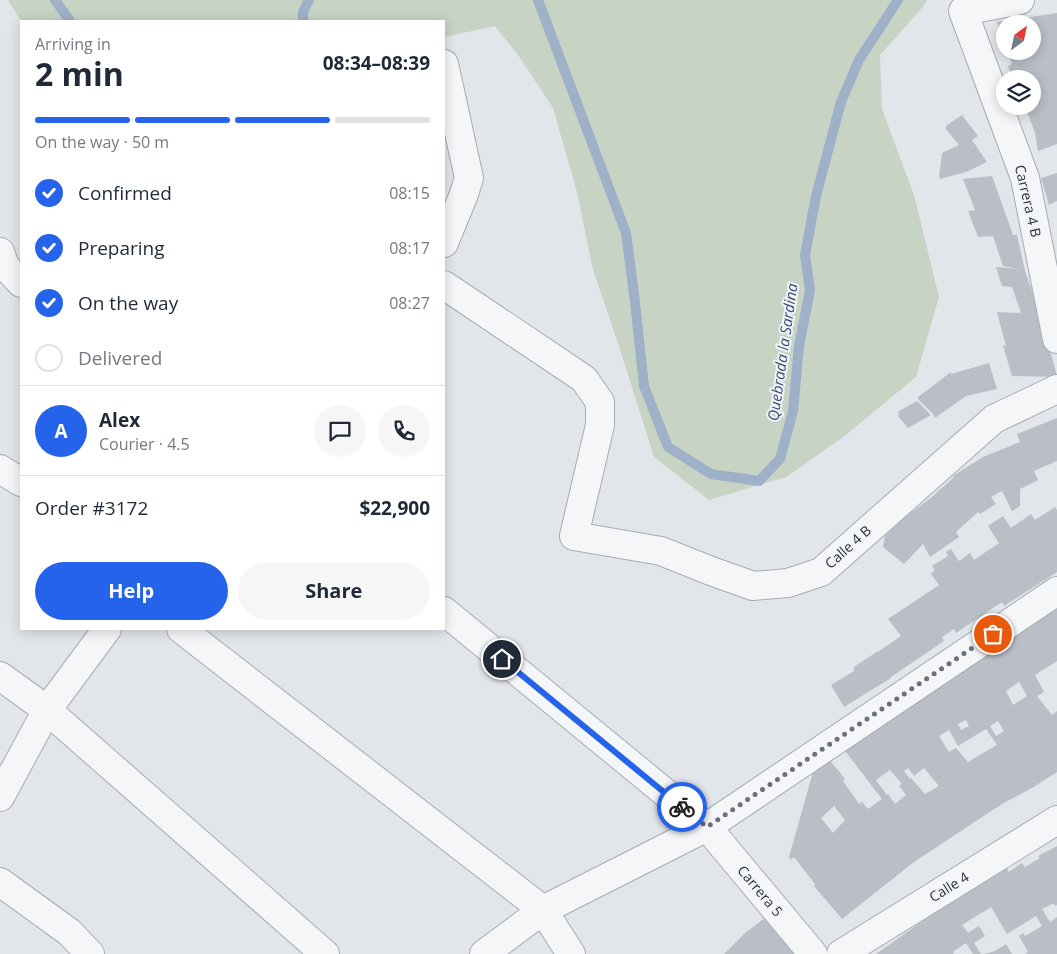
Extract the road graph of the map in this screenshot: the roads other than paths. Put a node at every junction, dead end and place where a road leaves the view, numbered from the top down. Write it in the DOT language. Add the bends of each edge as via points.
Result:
graph roads {
  1 [pos="1020,0"];
  2 [pos="445,69"];
  3 [pos="445,241"];
  4 [pos="0,252"];
  5 [pos="20,282"];
  6 [pos="445,286"];
  7 [pos="1057,339"];
  8 [pos="1057,389"];
  9 [pos="0,469"];
  10 [pos="20,481"];
  11 [pos="1057,591"];
  12 [pos="445,611"];
  13 [pos="106,630"];
  14 [pos="182,630"];
  15 [pos="0,676"];
  16 [pos="47,710"];
  17 [pos="0,797"];
  18 [pos="1057,820"];
  19 [pos="707,827"];
  20 [pos="0,882"];
  21 [pos="543,910"];
  22 [pos="90,954"];
  23 [pos="325,954"];
  24 [pos="484,954"];
  25 [pos="571,954"];
  26 [pos="814,954"];
  27 [pos="841,954"];
  1 -- 7 [label="street, Carrera 4 B" via="963,11 1025,178"];
  2 -- 3 [label="street" via="469,178"];
  4 -- 5 [label="street" via="5,266"];
  6 -- 8 [label="street, Calle 4 B" via="584,379 600,402 600,426 574,536 660,551 753,586 788,584 820,572 994,419"];
  9 -- 10 [label="street"];
  11 -- 19 [label="street"];
  12 -- 19 [label="street, Carrera 5"];
  13 -- 16 [label="street"];
  14 -- 21 [label="street"];
  15 -- 16 [label="street"];
  16 -- 17 [label="street"];
  16 -- 23 [label="street"];
  18 -- 27 [label="street, Calle 4"];
  19 -- 21 [label="street"];
  19 -- 26 [label="street, Carrera 5"];
  20 -- 22 [label="street" via="69,932"];
  21 -- 24 [label="street"];
  21 -- 25 [label="street"];
}
